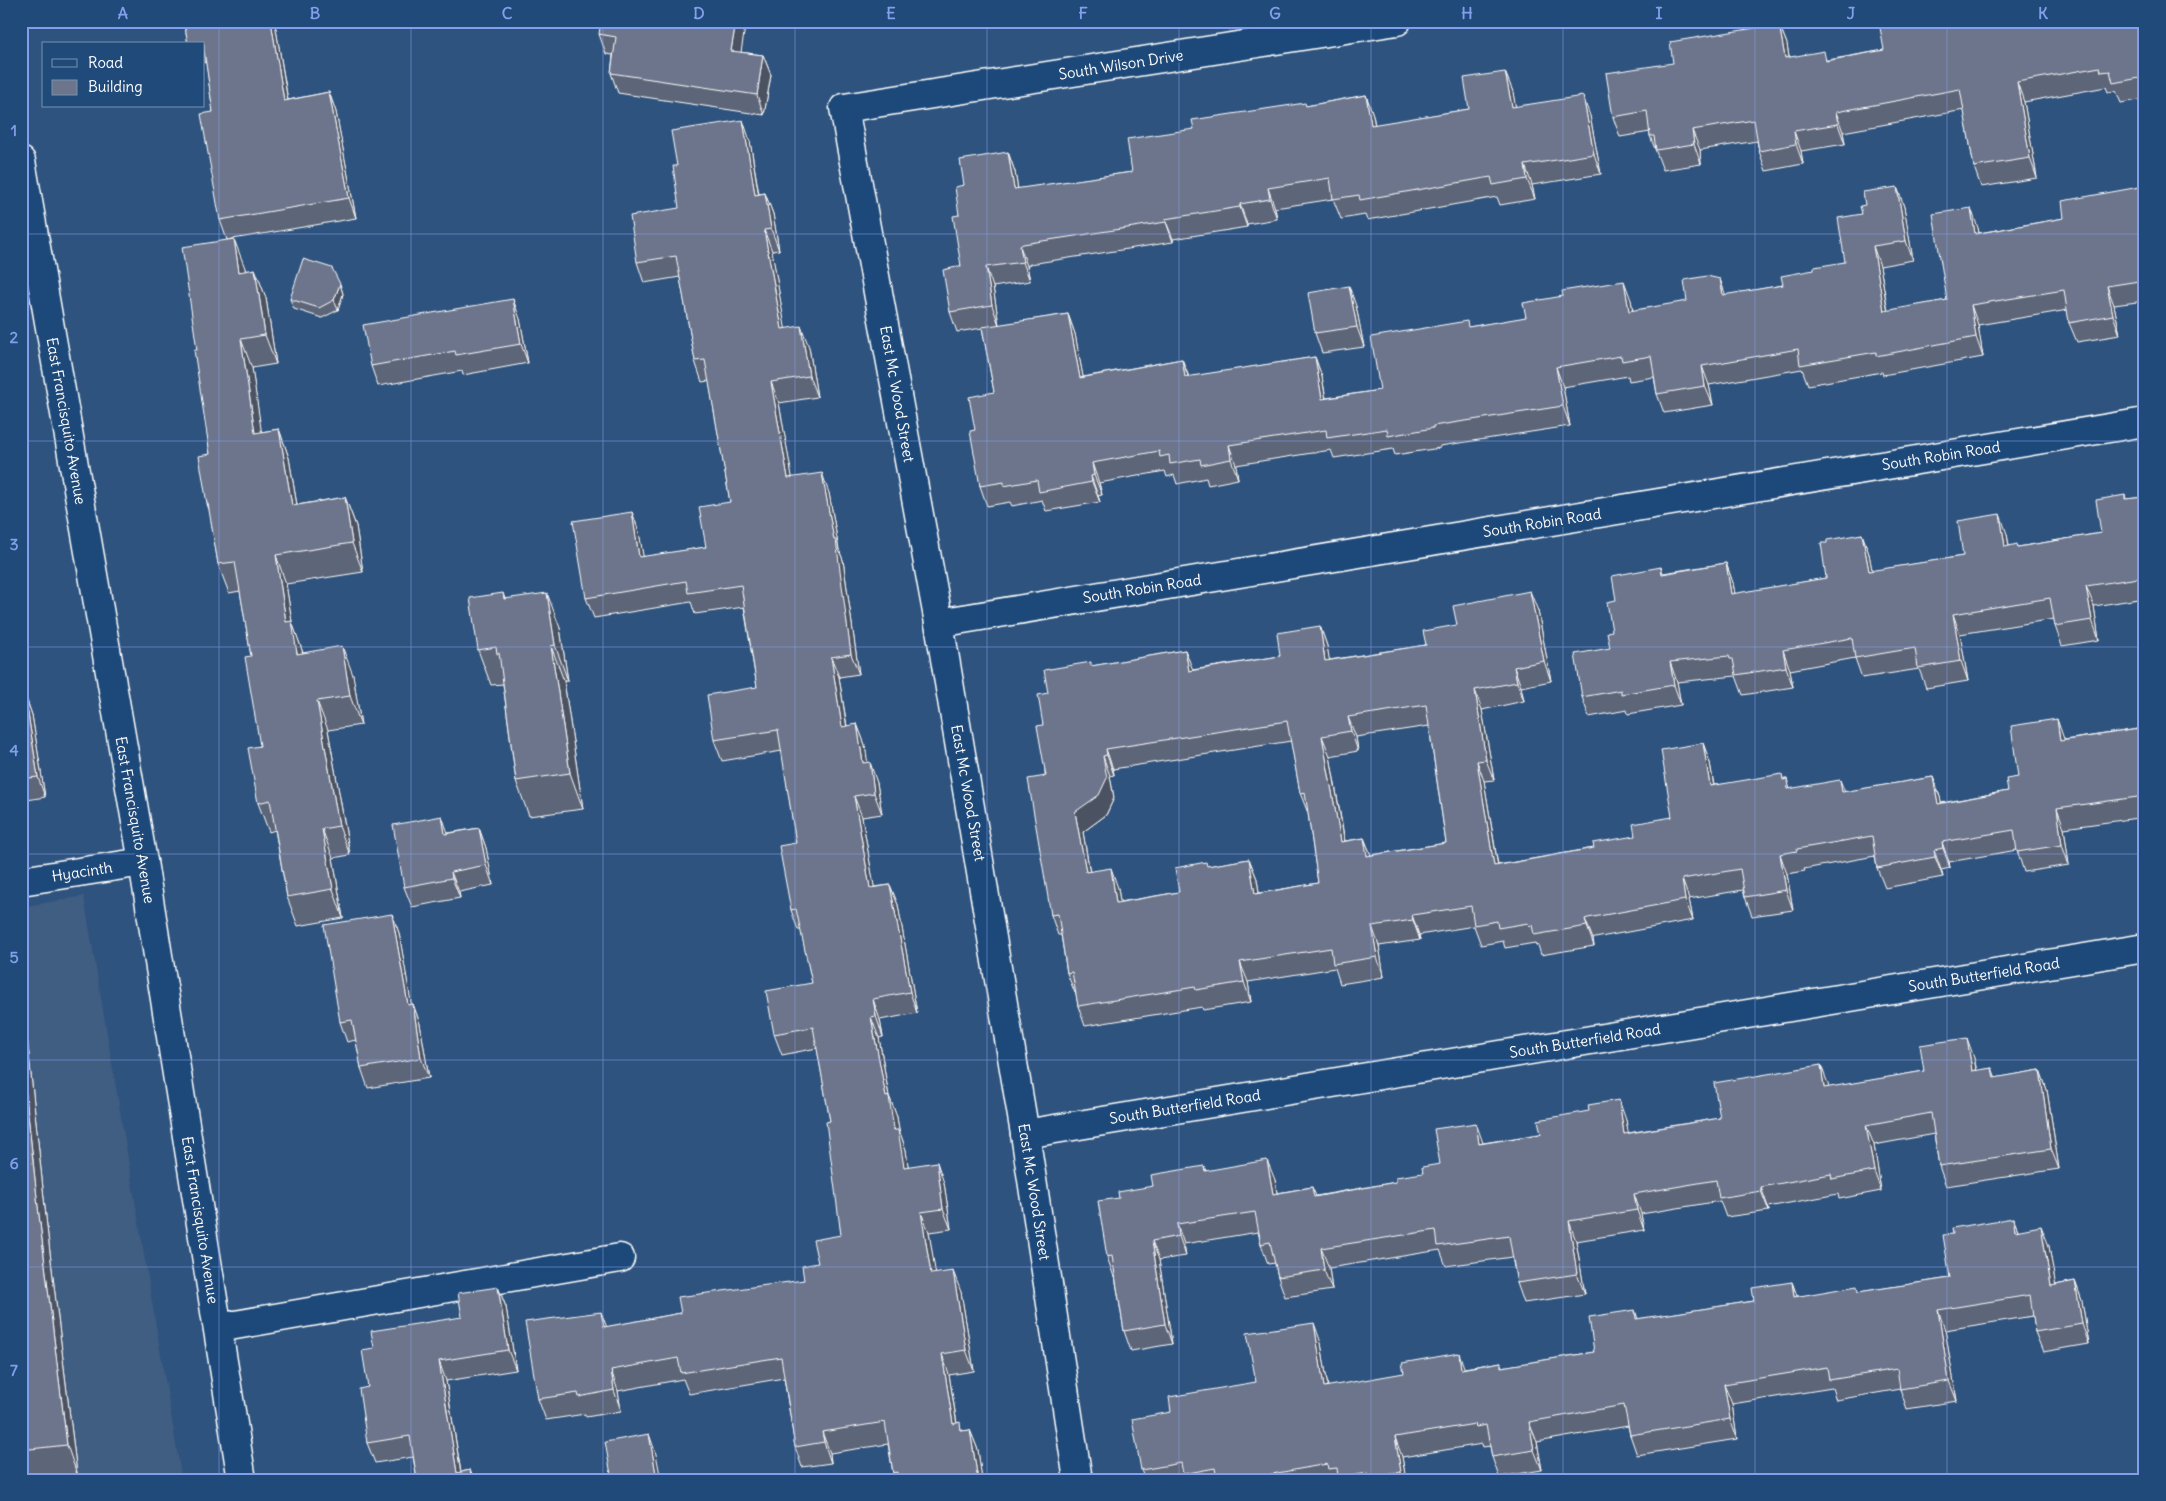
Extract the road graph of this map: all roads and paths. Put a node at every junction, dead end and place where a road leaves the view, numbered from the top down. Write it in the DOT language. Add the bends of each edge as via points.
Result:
graph roads {
  1 [pos="1397,21"];
  2 [pos="844,108"];
  3 [pos="21,161"];
  4 [pos="2145,422"];
  5 [pos="939,623"];
  6 [pos="143,862"];
  7 [pos="21,881"];
  8 [pos="2145,948"];
  9 [pos="1025,1134"];
  10 [pos="620,1258"];
  11 [pos="218,1328"];
  12 [pos="242,1480"];
  13 [pos="1078,1480"];
  1 -- 2 [label="street, South Wilson Drive"];
  2 -- 5 [label="street, East Mc Wood Street"];
  3 -- 6 [label="street, East Francisquito Avenue"];
  4 -- 5 [label="street, South Robin Road"];
  5 -- 9 [label="street, East Mc Wood Street"];
  6 -- 7 [label="street, Hyacinth"];
  6 -- 11 [label="street, East Francisquito Avenue"];
  8 -- 9 [label="street, South Butterfield Road"];
  9 -- 13 [label="street, East Mc Wood Street"];
  10 -- 11 [label="street"];
  11 -- 12 [label="street, East Francisquito Avenue"];
}
